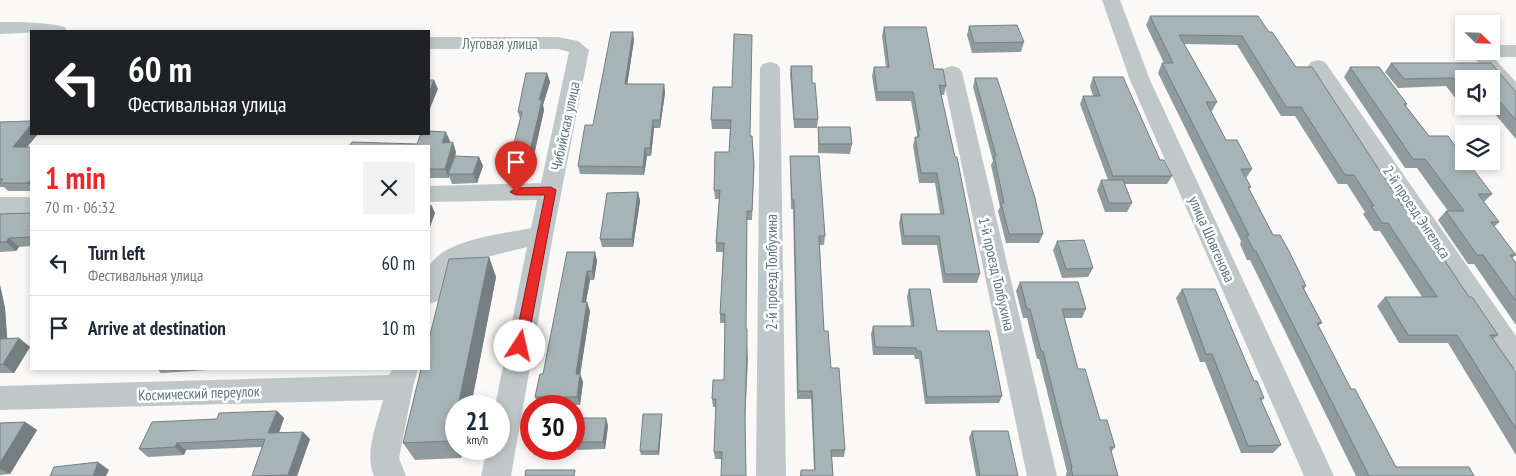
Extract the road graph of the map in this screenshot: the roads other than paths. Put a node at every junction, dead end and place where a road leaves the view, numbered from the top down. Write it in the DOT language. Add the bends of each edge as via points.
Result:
graph roads {
  1 [pos="1111,0"];
  2 [pos="0,28"];
  3 [pos="49,30"];
  4 [pos="430,43"];
  5 [pos="571,45"];
  6 [pos="1500,51"];
  7 [pos="1516,51"];
  8 [pos="1486,60"];
  9 [pos="1318,66"];
  10 [pos="770,68"];
  11 [pos="952,72"];
  12 [pos="1516,94"];
  13 [pos="551,190"];
  14 [pos="430,194"];
  15 [pos="30,205"];
  16 [pos="0,206"];
  17 [pos="541,235"];
  18 [pos="430,291"];
  19 [pos="1516,358"];
  20 [pos="402,378"];
  21 [pos="0,398"];
  22 [pos="391,476"];
  23 [pos="496,476"];
  24 [pos="771,476"];
  25 [pos="1042,476"];
  26 [pos="1319,476"];
  1 -- 26 [label="street, улица Шовгенова" via="1140,80"];
  2 -- 3 [label="street"];
  4 -- 5 [label="street, Луговая улица"];
  5 -- 13 [label="street, Чибийская улица" via="578,50 579,58"];
  6 -- 7 [label="street"];
  8 -- 12 [label="street"];
  9 -- 19 [label="street, 2-й проезд Энгельса"];
  10 -- 24 [label="street, 2-й проезд Толбухина"];
  11 -- 25 [label="street, 1-й проезд Толбухина"];
  13 -- 14 [label="street"];
  13 -- 17 [label="street, Чибийская улица"];
  15 -- 16 [label="street"];
  17 -- 18 [label="street" via="451,257 435,274"];
  17 -- 23 [label="street, Чибийская улица"];
  20 -- 21 [label="street, Космический переулок"];
  20 -- 22 [label="street, Космический переулок" via="384,458 385,468"];
}
